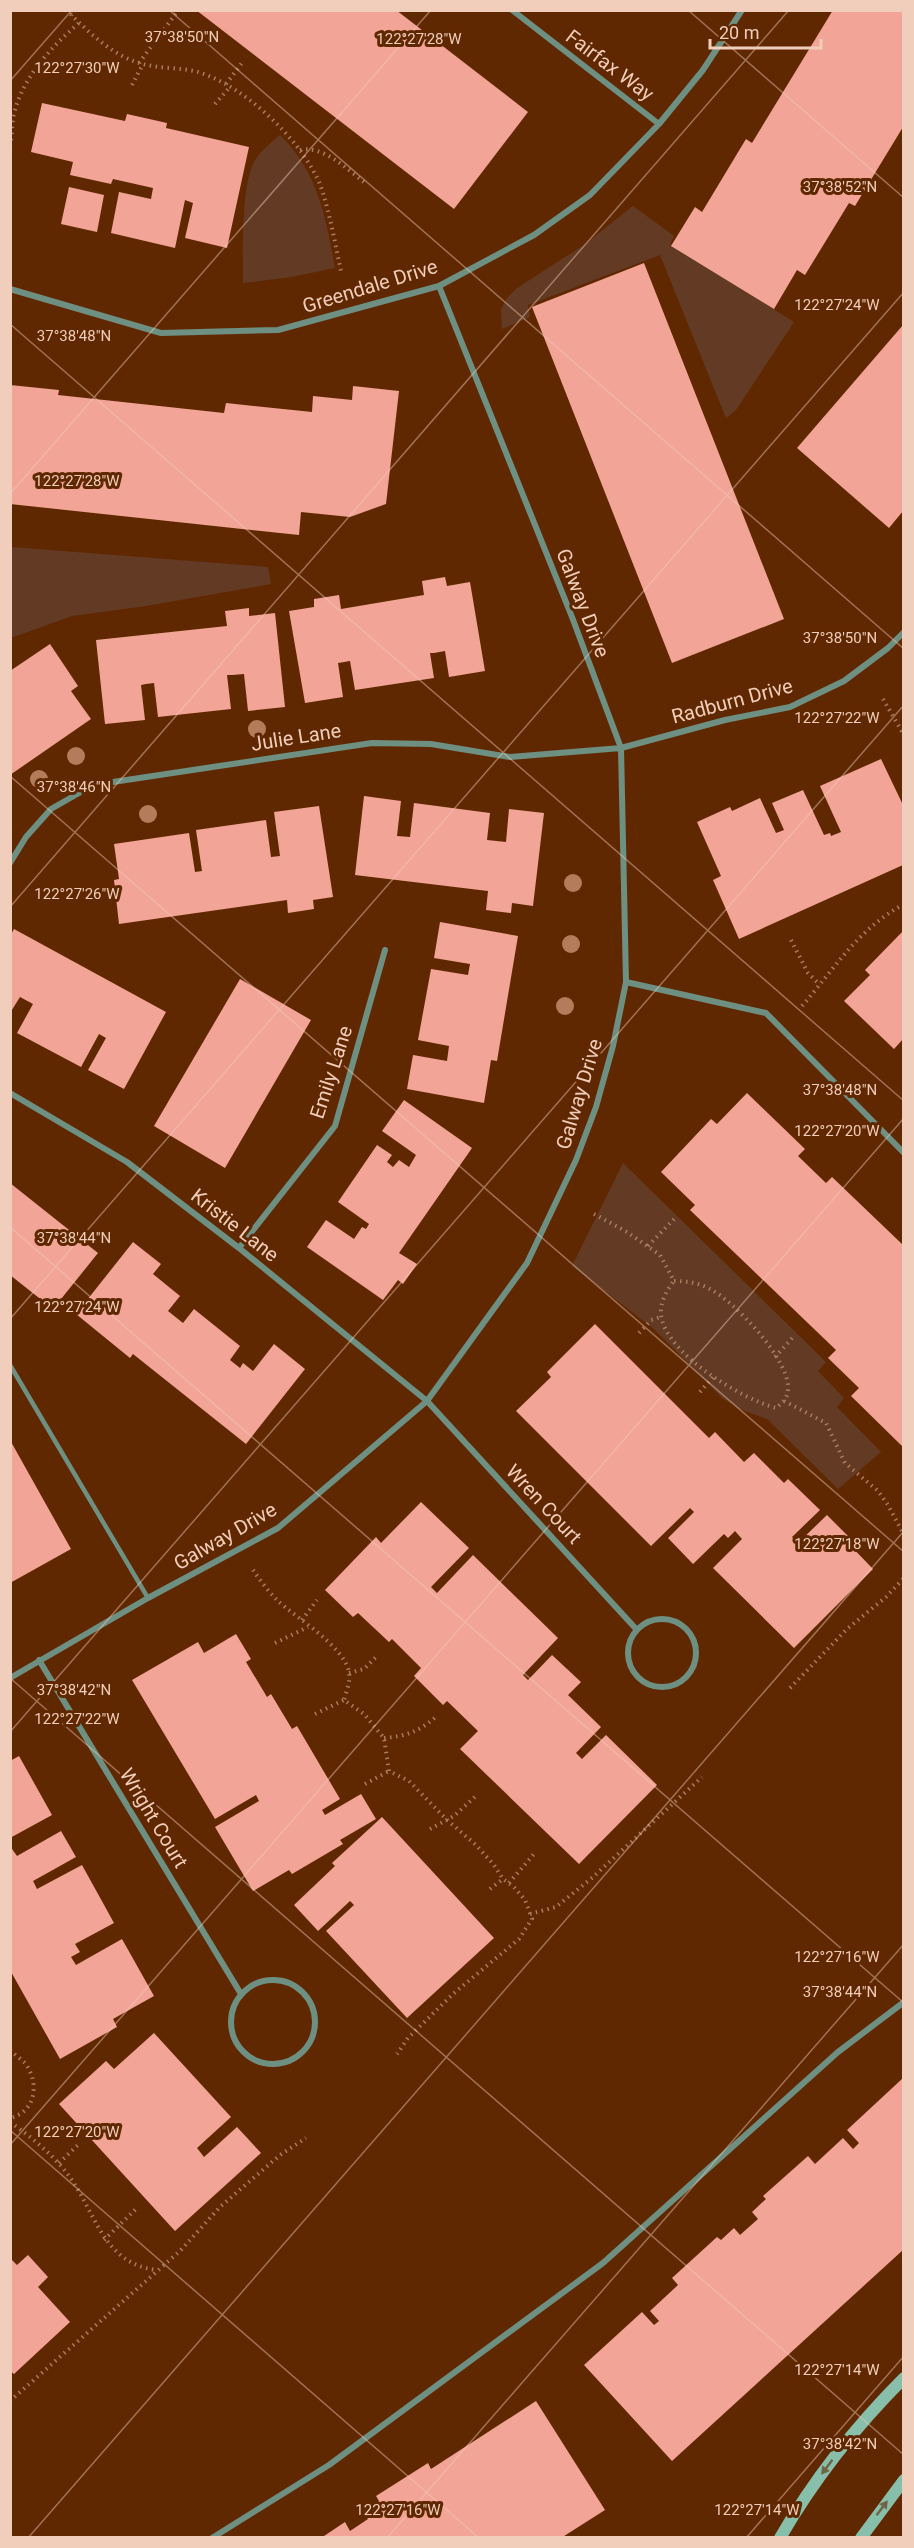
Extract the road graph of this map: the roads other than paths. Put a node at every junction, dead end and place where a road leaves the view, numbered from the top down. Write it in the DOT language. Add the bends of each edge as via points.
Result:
graph roads {
  1 [pos="512,10"];
  2 [pos="742,10"];
  3 [pos="659,124"];
  4 [pos="439,286"];
  5 [pos="10,289"];
  6 [pos="903,632"];
  7 [pos="621,748"];
  8 [pos="10,863"];
  9 [pos="385,950"];
  10 [pos="626,982"];
  11 [pos="10,1093"];
  12 [pos="903,1153"];
  13 [pos="239,1248"];
  14 [pos="10,1365"];
  15 [pos="427,1401"];
  16 [pos="148,1598"];
  17 [pos="637,1630"];
  18 [pos="39,1660"];
  19 [pos="10,1678"];
  20 [pos="241,1994"];
  21 [pos="903,2002"];
  22 [pos="903,2378"];
  23 [pos="903,2480"];
  24 [pos="212,2538"];
  25 [pos="780,2538"];
  26 [pos="861,2538"];
  1 -- 3 [label="street, Fairfax Way"];
  2 -- 3 [label="street, Greendale Drive" via="703,70"];
  3 -- 4 [label="street, Greendale Drive" via="590,195 534,235"];
  4 -- 5 [label="street, Greendale Drive" via="278,330 161,333"];
  4 -- 7 [label="street, Galway Drive"];
  6 -- 7 [label="street, Radburn Drive" via="844,681 790,707"];
  7 -- 8 [label="street, Julie Lane" via="510,757 431,744 372,742 93,784 51,809"];
  7 -- 10 [label="street, Galway Drive"];
  9 -- 13 [label="street, Emily Lane" via="335,1126"];
  10 -- 12 [label="street" via="766,1013"];
  10 -- 15 [label="street, Galway Drive" via="596,1107 560,1195 527,1263"];
  11 -- 13 [label="street, Kristie Lane" via="127,1162"];
  13 -- 15 [label="street, Kristie Lane"];
  14 -- 16 [label="lane"];
  15 -- 16 [label="street, Galway Drive" via="278,1528"];
  15 -- 17 [label="street, Wren Court"];
  16 -- 18 [label="street, Galway Drive"];
  17 -- 17 [label="street" via="629,1641 627,1655 639,1678 664,1688 677,1685 688,1676 696,1652 693,1638 685,1628 674,1620 660,1619"];
  18 -- 19 [label="street, Galway Drive"];
  18 -- 20 [label="street, Wright Court"];
  20 -- 20 [label="street" via="230,2024 244,2053 274,2064 291,2060 304,2050 315,2020 311,2004 301,1990 271,1979 255,1983"];
  21 -- 24 [label="street" via="838,2052 603,2263 329,2465"];
  22 -- 25 [label="main road, one-way" via="843,2446"];
  26 -- 23 [label="main road, one-way"];
}
